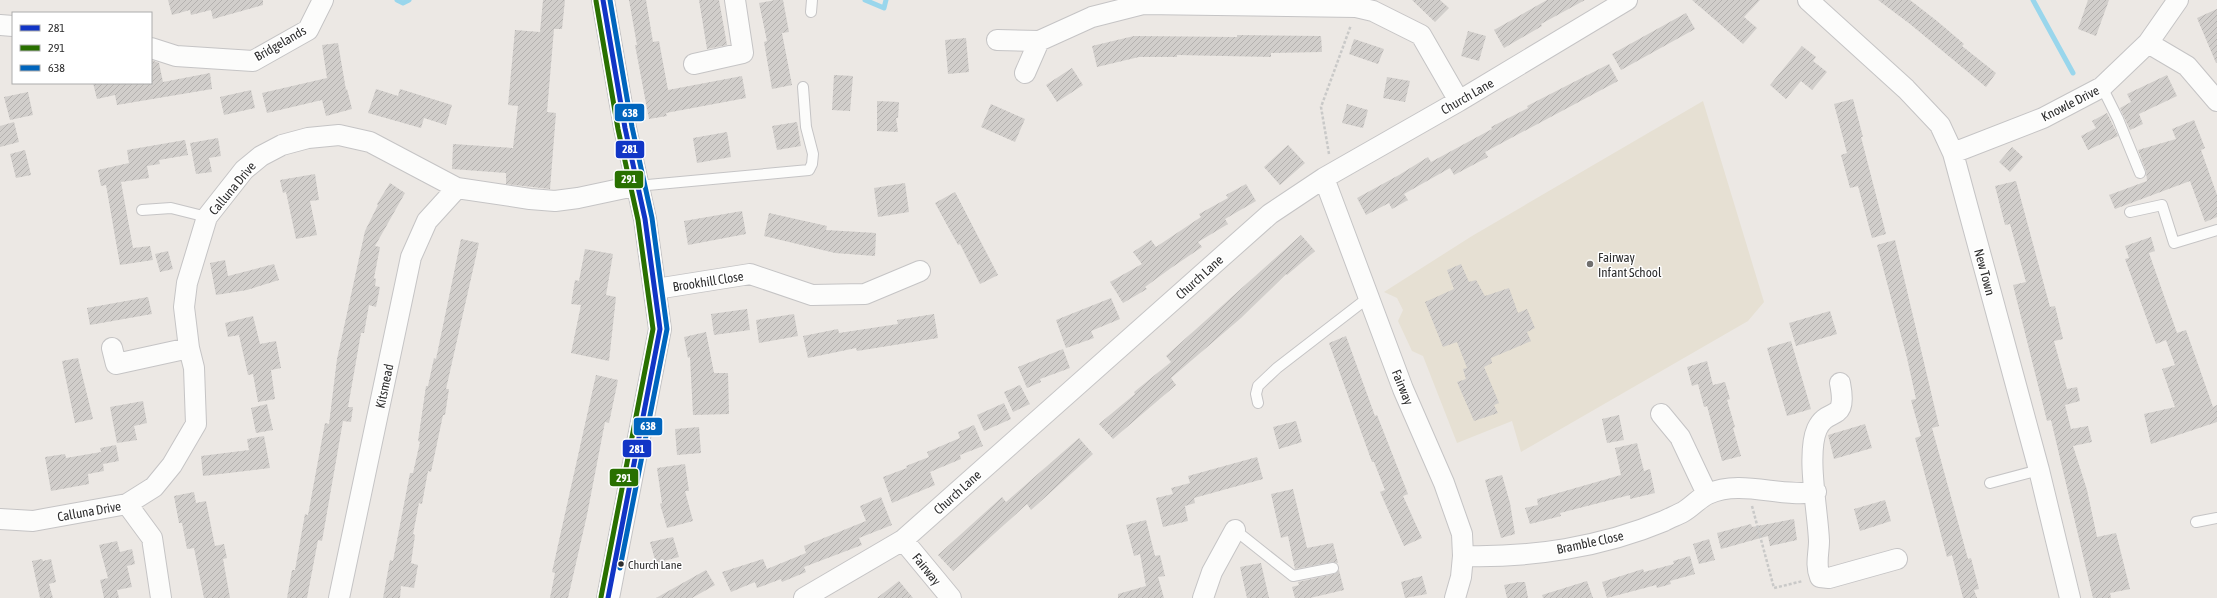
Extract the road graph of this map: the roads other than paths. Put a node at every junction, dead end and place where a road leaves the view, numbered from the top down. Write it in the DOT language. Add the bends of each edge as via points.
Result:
graph roads {
  1 [pos="323,0"];
  2 [pos="603,0"];
  3 [pos="735,0"];
  4 [pos="812,0"];
  5 [pos="1627,0"];
  6 [pos="1808,0"];
  7 [pos="2178,0"];
  8 [pos="811,12"];
  9 [pos="0,25"];
  10 [pos="12,26"];
  11 [pos="997,40"];
  12 [pos="1039,41"];
  13 [pos="2148,43"];
  14 [pos="152,48"];
  15 [pos="694,64"];
  16 [pos="1025,73"];
  17 [pos="803,87"];
  18 [pos="2102,87"];
  19 [pos="1459,101"];
  20 [pos="2217,101"];
  21 [pos="1953,153"];
  22 [pos="2140,173"];
  23 [pos="1330,175"];
  24 [pos="637,187"];
  25 [pos="457,188"];
  26 [pos="142,210"];
  27 [pos="2130,212"];
  28 [pos="208,217"];
  29 [pos="2217,230"];
  30 [pos="920,270"];
  31 [pos="656,289"];
  32 [pos="1369,297"];
  33 [pos="112,348"];
  34 [pos="188,348"];
  35 [pos="1840,383"];
  36 [pos="1258,404"];
  37 [pos="1661,414"];
  38 [pos="2039,470"];
  39 [pos="1990,483"];
  40 [pos="1816,492"];
  41 [pos="1707,494"];
  42 [pos="127,504"];
  43 [pos="2217,518"];
  44 [pos="0,519"];
  45 [pos="2196,522"];
  46 [pos="1235,530"];
  47 [pos="903,540"];
  48 [pos="1463,556"];
  49 [pos="1897,559"];
  50 [pos="1333,568"];
  51 [pos="161,598"];
  52 [pos="339,598"];
  53 [pos="608,598"];
  54 [pos="804,598"];
  55 [pos="951,598"];
  56 [pos="1203,598"];
  57 [pos="1455,598"];
  58 [pos="2070,598"];
  1 -- 14 [label="street, Bridgelands" via="308,30 253,61 176,56"];
  2 -- 24 [label="street"];
  3 -- 15 [label="street" via="743,53"];
  4 -- 8 [label="lane"];
  5 -- 19 [label="street, Church Lane"];
  6 -- 21 [label="street, New Town" via="1906,90 1940,125"];
  7 -- 13 [label="street, Knowle Drive"];
  9 -- 10 [label="street"];
  11 -- 12 [label="street"];
  12 -- 16 [label="street"];
  12 -- 19 [label="street" via="1092,17 1143,4 1356,7 1373,11 1421,35"];
  13 -- 18 [label="street, Knowle Drive"];
  13 -- 20 [label="street" via="2187,66"];
  17 -- 24 [label="lane" via="806,127 814,154 809,170"];
  18 -- 21 [label="street, Knowle Drive" via="2043,118"];
  18 -- 22 [label="lane"];
  19 -- 23 [label="street, Church Lane"];
  21 -- 38 [label="street, New Town"];
  23 -- 32 [label="street, Fairway"];
  23 -- 47 [label="street, Church Lane" via="1270,214"];
  24 -- 25 [label="street, Calluna Drive" via="555,201"];
  24 -- 31 [label="street" via="645,219"];
  25 -- 28 [label="street, Calluna Drive" via="370,142 339,135 308,138 282,145 261,156 244,170"];
  25 -- 52 [label="street, Kitsmead" via="427,221 411,257"];
  26 -- 28 [label="lane" via="171,208"];
  27 -- 29 [label="lane" via="2162,205 2174,243"];
  28 -- 34 [label="street, Calluna Drive" via="184,295"];
  30 -- 31 [label="street, Brookhill Close" via="865,294 812,295 750,274"];
  31 -- 53 [label="street" via="660,329"];
  32 -- 36 [label="lane" via="1277,368 1258,386"];
  32 -- 48 [label="street, Fairway" via="1403,389 1444,483 1462,534"];
  33 -- 34 [label="street" via="116,364"];
  34 -- 42 [label="street, Calluna Drive" via="194,368 196,424 172,465 154,487"];
  35 -- 40 [label="street" via="1842,404 1839,412 1822,422 1814,441 1812,478"];
  37 -- 41 [label="street" via="1680,437"];
  38 -- 39 [label="lane"];
  38 -- 58 [label="street, New Town"];
  40 -- 41 [label="street, Bramble Close" via="1790,494 1748,488"];
  40 -- 49 [label="street" via="1819,542 1817,570 1820,577 1829,578"];
  41 -- 48 [label="street, Bramble Close" via="1683,512 1664,521 1597,543 1515,556"];
  42 -- 44 [label="street, Calluna Drive" via="33,521"];
  42 -- 51 [label="street" via="152,538"];
  43 -- 45 [label="lane"];
  46 -- 50 [label="lane" via="1293,576"];
  46 -- 56 [label="street" via="1212,572"];
  47 -- 54 [label="street, Church Lane"];
  47 -- 55 [label="street, Fairway"];
  48 -- 57 [label="street, Fairway"];
}
